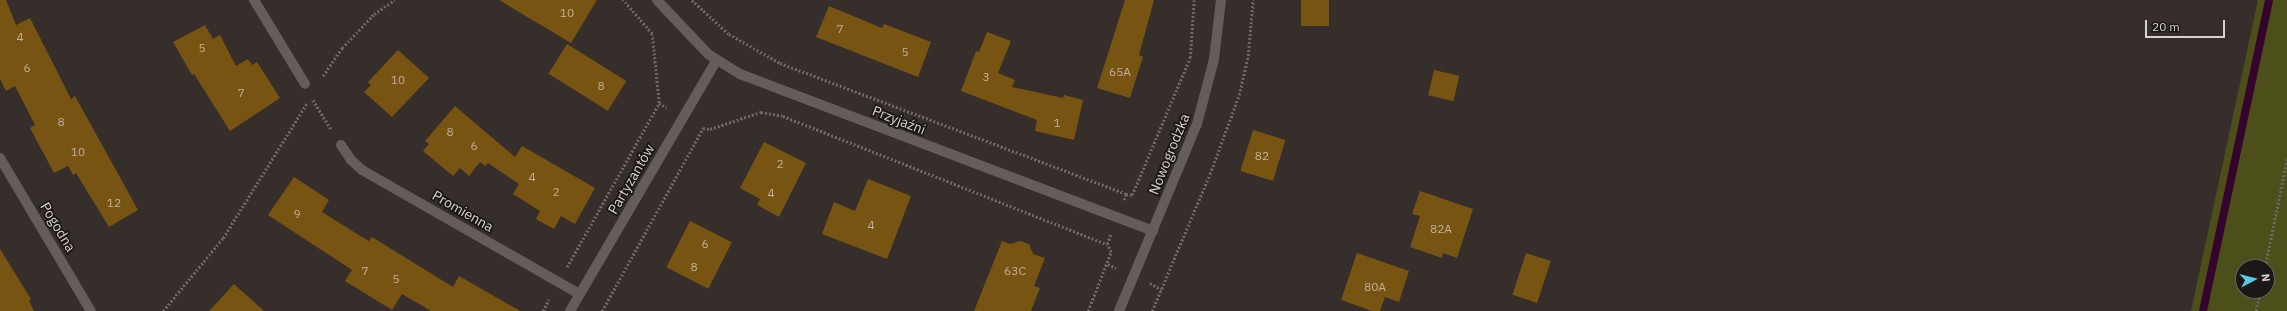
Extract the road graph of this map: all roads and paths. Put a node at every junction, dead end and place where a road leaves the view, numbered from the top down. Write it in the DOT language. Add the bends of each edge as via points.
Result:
graph roads {
  1 [pos="254,0"];
  2 [pos="395,0"];
  3 [pos="623,0"];
  4 [pos="657,0"];
  5 [pos="692,0"];
  6 [pos="1194,0"];
  7 [pos="1221,0"];
  8 [pos="1253,0"];
  9 [pos="716,61"];
  10 [pos="322,77"];
  11 [pos="305,84"];
  12 [pos="703,128"];
  13 [pos="341,145"];
  14 [pos="0,158"];
  15 [pos="2287,159"];
  16 [pos="1126,194"];
  17 [pos="1118,217"];
  18 [pos="1153,231"];
  19 [pos="1107,244"];
  20 [pos="2267,259"];
  21 [pos="559,282"];
  22 [pos="579,294"];
  23 [pos="2258,299"];
  24 [pos="91,311"];
  25 [pos="163,311"];
  26 [pos="543,311"];
  27 [pos="570,311"];
  28 [pos="1088,311"];
  29 [pos="1119,311"];
  30 [pos="1152,311"];
  31 [pos="2256,311"];
  1 -- 11 [label="street"];
  2 -- 10 [label="path" via="374,14 342,48"];
  3 -- 21 [label="path" via="652,34 659,103"];
  4 -- 9 [label="street, Przyjaźni" via="688,35"];
  5 -- 16 [label="path" via="729,34 780,63"];
  6 -- 16 [label="path" via="1190,58 1132,195"];
  7 -- 18 [label="street, Nowogrodzka" via="1214,58 1197,124"];
  8 -- 30 [label="path" via="1248,56 1239,95 1210,174"];
  9 -- 17 [label="street, Przyjaźni" via="763,84"];
  9 -- 22 [label="street, Partyzantów"];
  12 -- 19 [label="path" via="710,129 761,112 783,116"];
  13 -- 21 [label="street, Promienna" via="362,170"];
  13 -- 25 [label="path" via="310,95 304,110 223,238"];
  14 -- 24 [label="street, Pogodna"];
  15 -- 20 [label="path"];
  16 -- 17 [label="path"];
  17 -- 18 [label="street, Przyjaźni"];
  17 -- 19 [label="path"];
  18 -- 29 [label="street, Nowogrodzka"];
  19 -- 28 [label="path" via="1112,252"];
  21 -- 22 [label="street, Promienna"];
  21 -- 26 [label="path"];
  22 -- 27 [label="street, Partyzantów"];
  23 -- 31 [label="path"];
}
